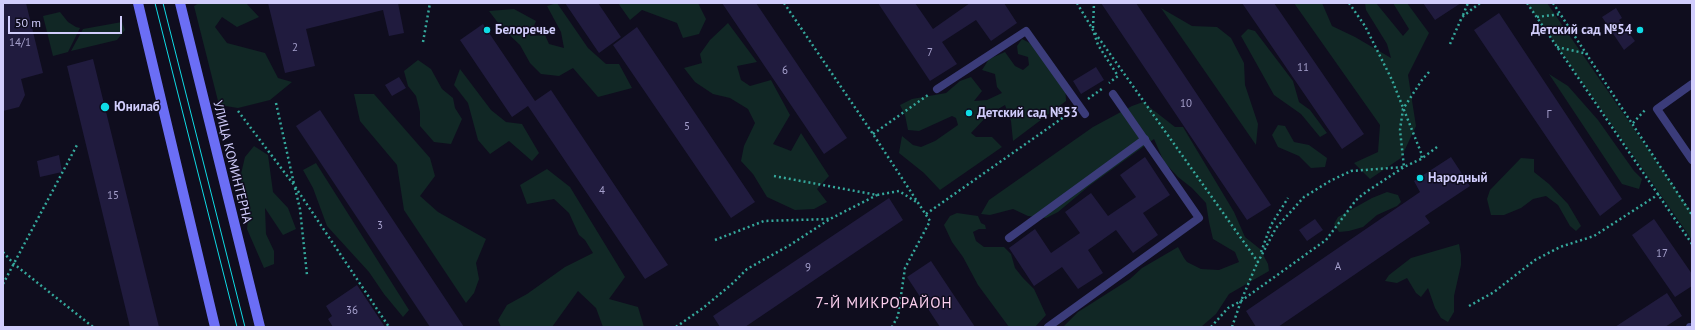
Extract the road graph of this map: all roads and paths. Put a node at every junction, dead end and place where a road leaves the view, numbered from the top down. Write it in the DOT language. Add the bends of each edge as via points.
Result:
graph roads {
  1 [pos="138,3"];
  2 [pos="180,3"];
  3 [pos="430,3"];
  4 [pos="784,3"];
  5 [pos="1076,3"];
  6 [pos="1094,3"];
  7 [pos="1349,3"];
  8 [pos="1468,3"];
  9 [pos="1480,3"];
  10 [pos="1527,3"];
  11 [pos="1553,3"];
  12 [pos="1561,14"];
  13 [pos="1462,17"];
  14 [pos="1537,17"];
  15 [pos="1093,30"];
  16 [pos="423,42"];
  17 [pos="1450,44"];
  18 [pos="1557,47"];
  19 [pos="1588,54"];
  20 [pos="1429,72"];
  21 [pos="1692,84"];
  22 [pos="937,88"];
  23 [pos="1113,94"];
  24 [pos="276,103"];
  25 [pos="1079,106"];
  26 [pos="1403,109"];
  27 [pos="238,111"];
  28 [pos="1085,114"];
  29 [pos="873,134"];
  30 [pos="1145,139"];
  31 [pos="77,146"];
  32 [pos="1437,147"];
  33 [pos="1421,159"];
  34 [pos="1692,160"];
  35 [pos="1404,167"];
  36 [pos="774,176"];
  37 [pos="294,185"];
  38 [pos="1659,194"];
  39 [pos="877,196"];
  40 [pos="1288,198"];
  41 [pos="920,204"];
  42 [pos="926,214"];
  43 [pos="1692,214"];
  44 [pos="830,219"];
  45 [pos="1008,238"];
  46 [pos="715,240"];
  47 [pos="1692,244"];
  48 [pos="3,252"];
  49 [pos="1258,262"];
  50 [pos="14,264"];
  51 [pos="307,275"];
  52 [pos="3,284"];
  53 [pos="1240,301"];
  54 [pos="1469,306"];
  55 [pos="93,327"];
  56 [pos="215,327"];
  57 [pos="260,327"];
  58 [pos="389,327"];
  59 [pos="676,327"];
  60 [pos="892,327"];
  61 [pos="1048,327"];
  62 [pos="1211,327"];
  63 [pos="1232,327"];
  1 -- 56 [label="street"];
  2 -- 57 [label="street, УЛИЦА КОМИНТЕРНА"];
  3 -- 16 [label="path"];
  4 -- 29 [label="path"];
  5 -- 15 [label="path"];
  6 -- 15 [label="path"];
  7 -- 26 [label="path" via="1365,26 1392,80"];
  8 -- 13 [label="path"];
  9 -- 13 [label="path"];
  10 -- 14 [label="path"];
  11 -- 12 [label="path"];
  12 -- 14 [label="path"];
  12 -- 19 [label="path"];
  13 -- 17 [label="path"];
  14 -- 18 [label="path"];
  15 -- 25 [label="path" via="1098,45 1118,76"];
  15 -- 49 [label="path"];
  18 -- 19 [label="path"];
  18 -- 38 [label="path"];
  19 -- 43 [label="path"];
  20 -- 26 [label="path"];
  21 -- 34 [label="lane" via="1657,110"];
  22 -- 25 [label="lane" via="1026,31"];
  22 -- 29 [label="path"];
  23 -- 30 [label="lane"];
  24 -- 37 [label="path"];
  25 -- 28 [label="lane"];
  25 -- 42 [label="path"];
  26 -- 33 [label="path" via="1422,155"];
  26 -- 35 [label="path" via="1400,130"];
  27 -- 37 [label="path"];
  29 -- 41 [label="path"];
  30 -- 45 [label="lane"];
  30 -- 61 [label="lane" via="1199,218"];
  31 -- 50 [label="path"];
  32 -- 33 [label="path"];
  33 -- 35 [label="path"];
  35 -- 49 [label="path" via="1351,171 1304,197 1276,228"];
  35 -- 53 [label="path" via="1356,200 1326,240"];
  36 -- 39 [label="path"];
  37 -- 51 [label="path" via="300,209"];
  37 -- 58 [label="path"];
  38 -- 47 [label="path"];
  38 -- 54 [label="path" via="1594,236 1560,247 1535,260 1494,292"];
  39 -- 41 [label="path" via="899,191"];
  39 -- 44 [label="path"];
  40 -- 49 [label="path" via="1271,225"];
  41 -- 42 [label="path"];
  42 -- 60 [label="path" via="930,221 905,268 898,316"];
  44 -- 46 [label="path" via="764,221"];
  44 -- 59 [label="path" via="746,269 703,308"];
  48 -- 50 [label="path"];
  49 -- 53 [label="path"];
  50 -- 52 [label="path"];
  50 -- 55 [label="path"];
  53 -- 62 [label="path" via="1228,308"];
  53 -- 63 [label="path"];
}
